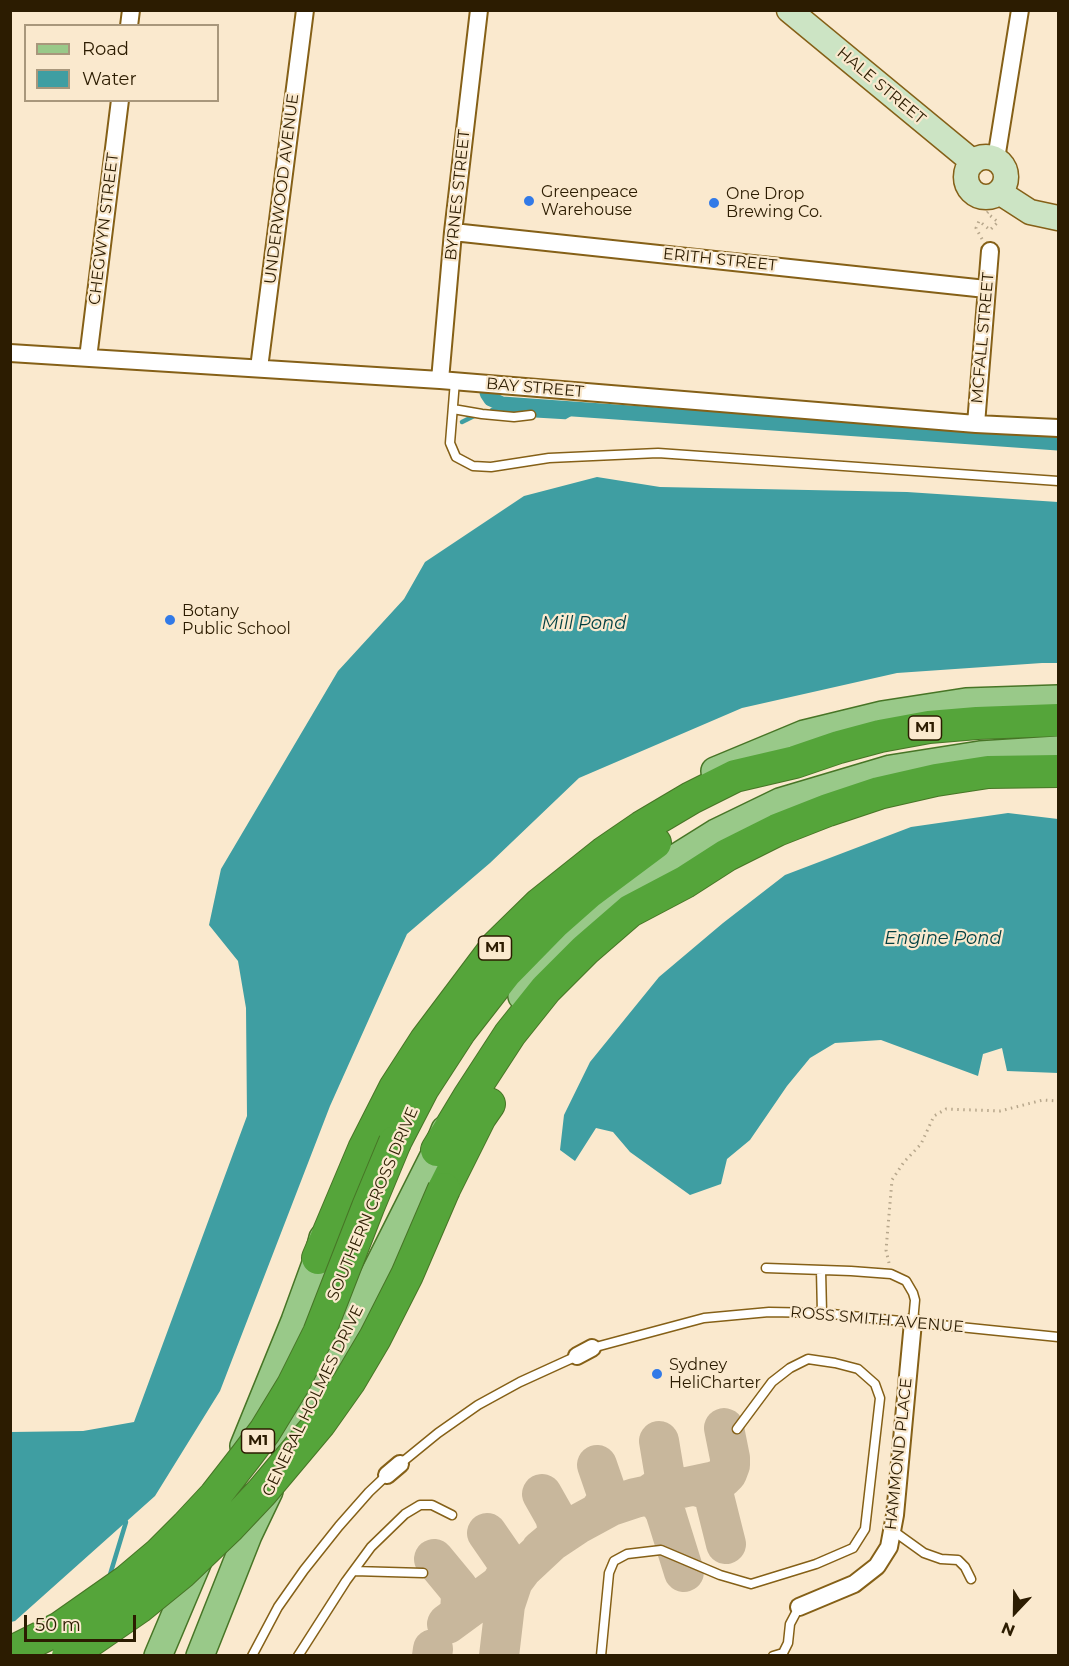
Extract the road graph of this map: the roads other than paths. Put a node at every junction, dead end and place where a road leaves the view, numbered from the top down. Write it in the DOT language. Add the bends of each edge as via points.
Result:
graph roads {
  1 [pos="305,10"];
  2 [pos="479,10"];
  3 [pos="789,10"];
  4 [pos="1020,10"];
  5 [pos="120,102"];
  6 [pos="984,161"];
  7 [pos="999,192"];
  8 [pos="1059,218"];
  9 [pos="453,232"];
  10 [pos="990,252"];
  11 [pos="986,289"];
  12 [pos="10,353"];
  13 [pos="88,358"];
  14 [pos="260,368"];
  15 [pos="447,381"];
  16 [pos="453,409"];
  17 [pos="531,415"];
  18 [pos="975,424"];
  19 [pos="1059,428"];
  20 [pos="1059,481"];
  21 [pos="1059,699"];
  22 [pos="1059,720"];
  23 [pos="1059,750"];
  24 [pos="795,762"];
  25 [pos="1059,771"];
  26 [pos="685,882"];
  27 [pos="437,1150"];
  28 [pos="318,1258"];
  29 [pos="766,1268"];
  30 [pos="821,1270"];
  31 [pos="822,1313"];
  32 [pos="913,1322"];
  33 [pos="1059,1337"];
  34 [pos="737,1429"];
  35 [pos="452,1515"];
  36 [pos="892,1530"];
  37 [pos="354,1571"];
  38 [pos="423,1573"];
  39 [pos="971,1579"];
  40 [pos="799,1607"];
  41 [pos="10,1653"];
  42 [pos="68,1656"];
  43 [pos="158,1656"];
  44 [pos="200,1656"];
  45 [pos="252,1656"];
  46 [pos="298,1656"];
  47 [pos="601,1656"];
  48 [pos="773,1656"];
  1 -- 14 [label="street, UNDERWOOD AVENUE"];
  2 -- 9 [label="street, BYRNES STREET"];
  3 -- 6 [label="street, HALE STREET"];
  4 -- 6 [label="street"];
  5 -- 13 [label="street, CHEGWYN STREET"];
  6 -- 7 [label="street" via="1001,163 1006,175"];
  6 -- 7 [label="street" via="969,167 966,179 971,190 988,196"];
  7 -- 8 [label="street" via="1030,212"];
  9 -- 11 [label="street, ERITH STREET"];
  9 -- 15 [label="street, BYRNES STREET"];
  10 -- 11 [label="street, MCFALL STREET"];
  11 -- 18 [label="street, MCFALL STREET"];
  12 -- 13 [label="street, BAY STREET"];
  13 -- 14 [label="street, BAY STREET"];
  14 -- 15 [label="street, BAY STREET"];
  15 -- 16 [label="lane"];
  15 -- 18 [label="street, BAY STREET"];
  16 -- 17 [label="lane" via="514,417"];
  16 -- 20 [label="lane" via="450,443 456,457 473,466 658,453"];
  18 -- 19 [label="street, BAY STREET"];
  21 -- 28 [label="main road" via="966,702 882,715 804,734 699,779 588,849 478,947 428,1013 388,1074 361,1130 338,1182"];
  22 -- 24 [label="highway, M1" via="929,727 880,736"];
  23 -- 27 [label="main road, GENERAL HOLMES DRIVE" via="980,755 891,768 780,802 716,833 652,873 547,965 498,1026 469,1072"];
  24 -- 28 [label="highway, M1" via="735,776 642,827 540,904 496,947 395,1088 364,1149"];
  24 -- 41 [label="highway, SOUTHERN CROSS DRIVE / M1, bridge" via="656,842 588,893 506,972 460,1031 423,1088 395,1142 319,1333 265,1431 215,1496 135,1574 60,1628"];
  25 -- 26 [label="highway, M1" via="988,772 879,793 777,830"];
  26 -- 27 [label="highway" via="630,911 546,989 510,1034"];
  26 -- 42 [label="highway, M1, bridge" via="586,975 547,1018 508,1073 480,1117 444,1188 375,1338 320,1423 262,1492 182,1572"];
  27 -- 44 [label="main road, GENERAL HOLMES DRIVE" via="303,1416 248,1535"];
  28 -- 43 [label="main road, M1"];
  29 -- 30 [label="lane"];
  30 -- 31 [label="lane"];
  30 -- 32 [label="lane" via="891,1274 906,1281 915,1300"];
  31 -- 32 [label="lane, ROSS SMITH AVENUE"];
  31 -- 45 [label="lane, ROSS SMITH AVENUE" via="769,1312 704,1318 585,1352 478,1405 438,1433 369,1492 304,1570 278,1607"];
  32 -- 33 [label="lane, ROSS SMITH AVENUE"];
  32 -- 36 [label="street, HAMMOND PLACE"];
  34 -- 47 [label="lane" via="772,1382 808,1359 858,1369 875,1384 880,1398 865,1529 854,1548 751,1584 661,1550 627,1554 614,1561 609,1573"];
  35 -- 37 [label="lane" via="432,1505 420,1505 405,1514 371,1548"];
  36 -- 39 [label="lane" via="924,1553 958,1560"];
  36 -- 40 [label="street, HAMMOND PLACE" via="889,1547 878,1566 854,1584"];
  37 -- 38 [label="lane"];
  37 -- 46 [label="lane"];
  40 -- 48 [label="lane" via="783,1653"];
}
